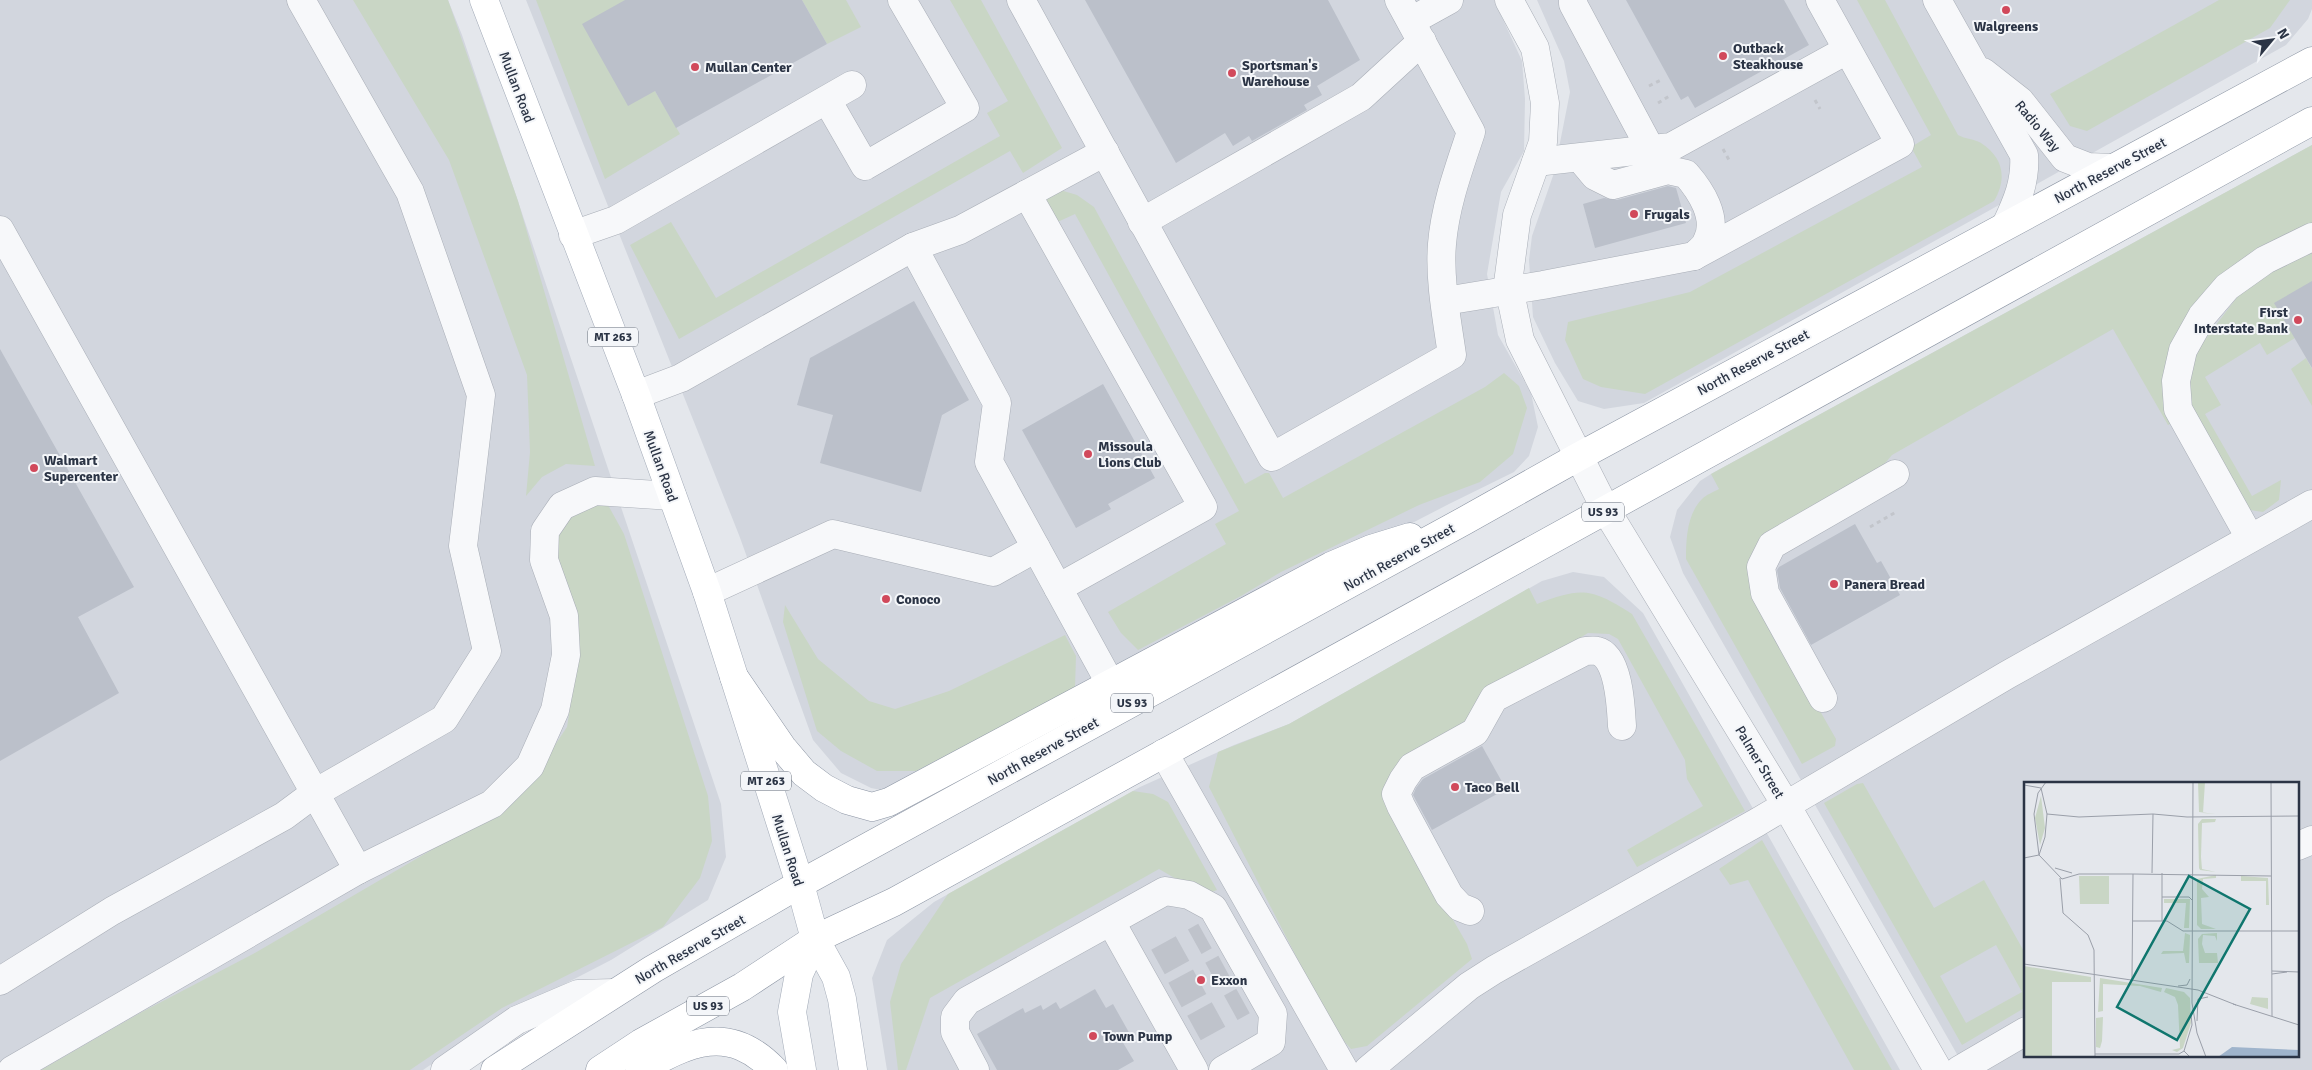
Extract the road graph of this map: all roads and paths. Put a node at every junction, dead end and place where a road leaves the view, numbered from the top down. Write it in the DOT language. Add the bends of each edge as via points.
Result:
graph roads {
  1 [pos="301,0"];
  2 [pos="484,0"];
  3 [pos="902,0"];
  4 [pos="1021,0"];
  5 [pos="1449,0"];
  6 [pos="1509,0"];
  7 [pos="1573,0"];
  8 [pos="1820,0"];
  9 [pos="1937,0"];
  10 [pos="1411,21"];
  11 [pos="1848,50"];
  12 [pos="2312,61"];
  13 [pos="1972,63"];
  14 [pos="852,85"];
  15 [pos="1671,95"];
  16 [pos="827,100"];
  17 [pos="1656,103"];
  18 [pos="2312,121"];
  19 [pos="1650,150"];
  20 [pos="1105,152"];
  21 [pos="1580,158"];
  22 [pos="1536,162"];
  23 [pos="2113,168"];
  24 [pos="1027,194"];
  25 [pos="1142,222"];
  26 [pos="2006,225"];
  27 [pos="0,230"];
  28 [pos="573,235"];
  29 [pos="2312,237"];
  30 [pos="913,247"];
  31 [pos="1694,256"];
  32 [pos="1509,291"];
  33 [pos="1445,301"];
  34 [pos="636,395"];
  35 [pos="1578,457"];
  36 [pos="1895,474"];
  37 [pos="672,496"];
  38 [pos="2312,504"];
  39 [pos="1606,510"];
  40 [pos="1896,512"];
  41 [pos="1464,521"];
  42 [pos="1870,527"];
  43 [pos="2250,538"];
  44 [pos="1036,548"];
  45 [pos="1058,588"];
  46 [pos="707,592"];
  47 [pos="1104,672"];
  48 [pos="734,677"];
  49 [pos="1823,698"];
  50 [pos="1622,726"];
  51 [pos="1164,753"];
  52 [pos="315,793"];
  53 [pos="1786,805"];
  54 [pos="2312,840"];
  55 [pos="2300,845"];
  56 [pos="358,870"];
  57 [pos="800,884"];
  58 [pos="1470,911"];
  59 [pos="1111,922"];
  60 [pos="815,939"];
  61 [pos="1272,942"];
  62 [pos="1233,964"];
  63 [pos="0,981"];
  64 [pos="614,993"];
  65 [pos="2024,1032"];
  66 [pos="969,1067"];
  67 [pos="12,1070"];
  68 [pos="445,1070"];
  69 [pos="495,1070"];
  70 [pos="600,1070"];
  71 [pos="640,1070"];
  72 [pos="774,1070"];
  73 [pos="802,1070"];
  74 [pos="853,1070"];
  75 [pos="1194,1070"];
  76 [pos="1223,1070"];
  77 [pos="1344,1070"];
  78 [pos="1368,1070"];
  79 [pos="1938,1070"];
  80 [pos="1960,1070"];
  1 -- 52 [label="street" via="410,192 481,396 463,546 487,651 444,719"];
  2 -- 28 [label="main road, Mullan Road / MT 263"];
  3 -- 16 [label="street" via="965,108 865,166"];
  4 -- 20 [label="street"];
  5 -- 10 [label="street"];
  6 -- 22 [label="street, Palmer Street" via="1535,48 1543,94 1543,142"];
  7 -- 19 [label="street"];
  8 -- 11 [label="street"];
  9 -- 13 [label="street, Radio Way"];
  10 -- 25 [label="street" via="1361,97"];
  10 -- 33 [label="street" via="1471,132 1453,186 1442,244"];
  11 -- 19 [label="street" via="1671,148"];
  11 -- 31 [label="street" via="1900,144"];
  12 -- 23 [label="main road, North Reserve Street / US 93"];
  13 -- 23 [label="street, Radio Way" via="2020,101 2065,158 2088,167"];
  13 -- 26 [label="street, Radio Way" via="2024,155 2020,193"];
  14 -- 16 [label="street"];
  15 -- 17 [label="path"];
  16 -- 28 [label="street" via="616,220"];
  18 -- 39 [label="main road, US 93"];
  19 -- 21 [label="street"];
  20 -- 24 [label="street"];
  20 -- 25 [label="street"];
  21 -- 22 [label="street"];
  21 -- 31 [label="street" via="1595,176 1613,185 1668,170 1686,174 1706,204 1710,224 1708,241"];
  22 -- 32 [label="street, Palmer Street" via="1517,215"];
  23 -- 26 [label="main road, North Reserve Street / US 93"];
  24 -- 30 [label="street" via="960,230"];
  24 -- 45 [label="street" via="1202,507"];
  25 -- 33 [label="street" via="1272,456 1452,355"];
  26 -- 35 [label="main road, North Reserve Street / US 93"];
  27 -- 52 [label="street"];
  28 -- 34 [label="main road, Mullan Road / MT 263"];
  29 -- 43 [label="street" via="2265,260 2227,287 2202,316 2182,350 2176,381 2178,409"];
  30 -- 34 [label="street" via="681,378"];
  30 -- 44 [label="street" via="997,403 989,462"];
  31 -- 32 [label="street"];
  32 -- 33 [label="street"];
  32 -- 35 [label="street, Palmer Street" via="1520,340"];
  34 -- 37 [label="main road, Mullan Road / MT 263"];
  35 -- 39 [label="street, Palmer Street"];
  35 -- 41 [label="main road, North Reserve Street / US 93"];
  36 -- 49 [label="street" via="1772,545 1762,567 1765,593"];
  37 -- 46 [label="main road, Mullan Road / MT 263"];
  37 -- 56 [label="street" via="595,491 562,506 546,531 544,560 564,616 566,656 555,710 530,766 492,804"];
  38 -- 43 [label="street"];
  39 -- 51 [label="main road, US 93"];
  39 -- 53 [label="street, Palmer Street"];
  40 -- 42 [label="path"];
  41 -- 48 [label="main road" via="1371,549 1331,566 890,802 872,807 846,800 804,773"];
  41 -- 57 [label="main road, North Reserve Street / US 93"];
  43 -- 53 [label="street"];
  44 -- 45 [label="street"];
  44 -- 46 [label="street" via="993,572 833,534"];
  45 -- 47 [label="street"];
  46 -- 48 [label="main road, Mullan Road / MT 263"];
  48 -- 57 [label="main road, Mullan Road / MT 263"];
  50 -- 58 [label="street" via="1619,686 1611,666 1598,651 1585,651 1494,698 1475,732 1412,767 1396,794 1449,895 1460,907"];
  51 -- 60 [label="main road, US 93" via="894,902"];
  51 -- 61 [label="street"];
  52 -- 56 [label="street"];
  52 -- 63 [label="street" via="284,816 112,911"];
  53 -- 78 [label="street" via="1469,986"];
  53 -- 79 [label="street, Palmer Street"];
  54 -- 55 [label="street"];
  56 -- 67 [label="street"];
  57 -- 60 [label="main road, Mullan Road"];
  57 -- 64 [label="main road, North Reserve Street / US 93"];
  59 -- 62 [label="street" via="1164,891 1189,895 1213,908 1214,931"];
  59 -- 66 [label="street" via="967,1001 954,1017 955,1032"];
  59 -- 75 [label="street" via="1148,967 1167,1000 1185,1033"];
  60 -- 70 [label="main road, US 93" via="742,987 640,1043"];
  60 -- 73 [label="main road" via="799,974 792,1012"];
  60 -- 74 [label="main road, Mullan Road" via="836,977"];
  61 -- 62 [label="street"];
  61 -- 77 [label="street"];
  62 -- 76 [label="street" via="1251,996 1273,1014 1271,1042"];
  64 -- 68 [label="street" via="578,994 517,1020"];
  64 -- 69 [label="main road, North Reserve Street / US 93"];
  65 -- 80 [label="street"];
  71 -- 72 [label="main road" via="673,1051 704,1041 746,1047"];
}
